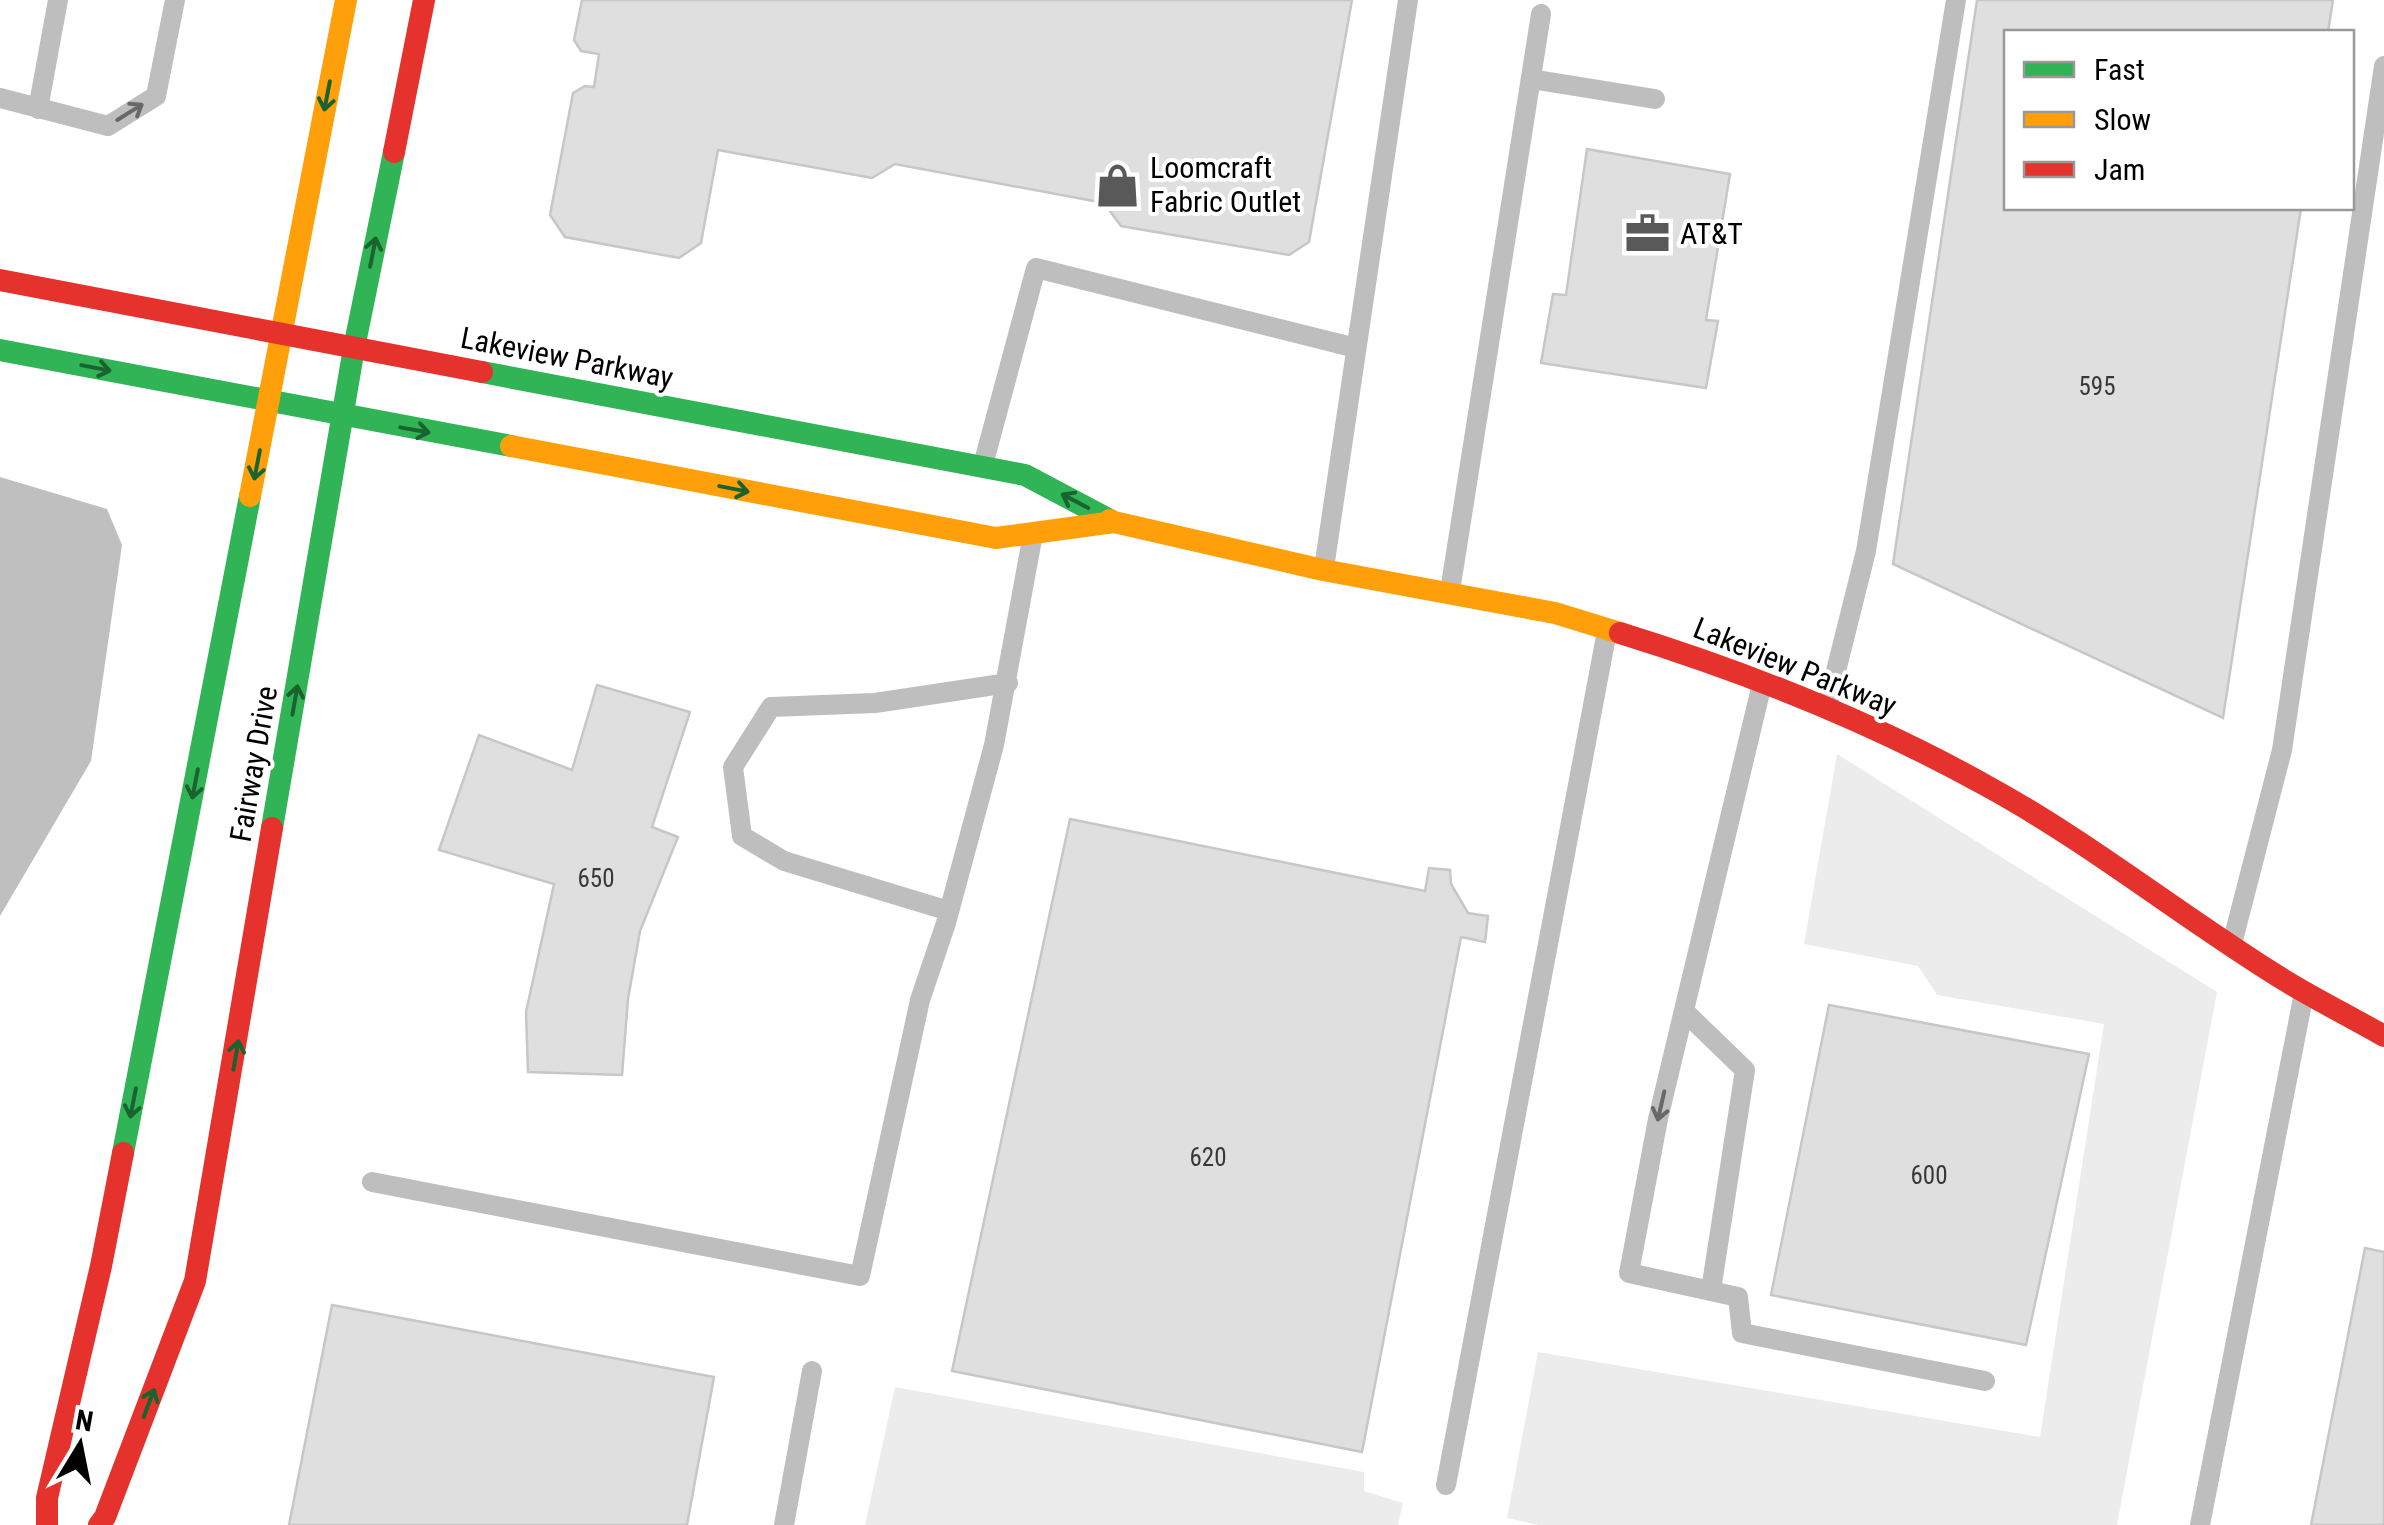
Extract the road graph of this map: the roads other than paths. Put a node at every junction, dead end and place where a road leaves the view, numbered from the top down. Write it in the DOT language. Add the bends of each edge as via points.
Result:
graph roads {
  1 [pos="58,0"];
  2 [pos="175,0"];
  3 [pos="346,0"];
  4 [pos="424,0"];
  5 [pos="1408,0"];
  6 [pos="1956,0"];
  7 [pos="1541,14"];
  8 [pos="2384,66"];
  9 [pos="1531,80"];
  10 [pos="0,98"];
  11 [pos="1655,99"];
  12 [pos="38,108"];
  13 [pos="0,280"];
  14 [pos="281,334"];
  15 [pos="354,348"];
  16 [pos="1356,348"];
  17 [pos="0,350"];
  18 [pos="269,402"];
  19 [pos="342,416"];
  20 [pos="983,466"];
  21 [pos="1114,522"];
  22 [pos="1034,532"];
  23 [pos="1324,570"];
  24 [pos="1450,593"];
  25 [pos="1608,629"];
  26 [pos="1008,682"];
  27 [pos="1762,682"];
  28 [pos="1827,709"];
  29 [pos="949,912"];
  30 [pos="2232,945"];
  31 [pos="2304,991"];
  32 [pos="1684,1011"];
  33 [pos="2384,1036"];
  34 [pos="372,1182"];
  35 [pos="1711,1290"];
  36 [pos="812,1371"];
  37 [pos="1985,1381"];
  38 [pos="1446,1485"];
  39 [pos="47,1525"];
  40 [pos="99,1525"];
  41 [pos="784,1525"];
  42 [pos="2200,1525"];
  1 -- 12 [label="lane"];
  12 -- 2 [label="lane, one-way" via="108,126 156,96"];
  3 -- 14 [label="street, Fairway Drive, one-way"];
  15 -- 4 [label="street, Fairway Drive, one-way"];
  5 -- 16 [label="lane"];
  6 -- 28 [label="lane" via="1866,551"];
  7 -- 9 [label="lane"];
  8 -- 30 [label="lane" via="2282,750"];
  9 -- 11 [label="lane"];
  9 -- 24 [label="lane"];
  10 -- 12 [label="lane"];
  13 -- 14 [label="street, Lakeview Parkway"];
  14 -- 15 [label="street, Lakeview Parkway"];
  14 -- 18 [label="street, Fairway Drive"];
  15 -- 19 [label="street, Fairway Drive"];
  15 -- 20 [label="street, Lakeview Parkway"];
  16 -- 20 [label="lane" via="1036,268"];
  16 -- 23 [label="lane"];
  17 -- 18 [label="street, Lakeview Parkway, one-way"];
  18 -- 19 [label="street, Lakeview Parkway"];
  18 -- 39 [label="street, Fairway Drive, one-way" via="101,1266 47,1498"];
  19 -- 22 [label="street, Lakeview Parkway, one-way" via="996,538"];
  40 -- 19 [label="street, Fairway Drive, one-way" via="195,1281"];
  21 -- 20 [label="street, Lakeview Parkway, one-way" via="1025,475"];
  21 -- 22 [label="street, Lakeview Parkway"];
  21 -- 23 [label="street, Lakeview Parkway"];
  22 -- 26 [label="lane"];
  23 -- 24 [label="street, Lakeview Parkway"];
  24 -- 25 [label="street, Lakeview Parkway"];
  25 -- 27 [label="street, Lakeview Parkway"];
  25 -- 38 [label="lane"];
  26 -- 29 [label="lane"];
  26 -- 29 [label="lane" via="875,703 771,707 733,767 742,836 784,861"];
  27 -- 28 [label="street, Lakeview Parkway"];
  27 -- 32 [label="lane"];
  28 -- 30 [label="street, Lakeview Parkway" via="1986,786"];
  29 -- 34 [label="lane" via="920,1000 860,1276"];
  30 -- 31 [label="street, Lakeview Parkway"];
  31 -- 33 [label="street, Lakeview Parkway"];
  31 -- 42 [label="lane"];
  32 -- 35 [label="lane" via="1745,1070"];
  32 -- 35 [label="lane, one-way" via="1629,1272"];
  35 -- 37 [label="lane" via="1738,1296 1742,1333"];
  36 -- 41 [label="lane"];
}
